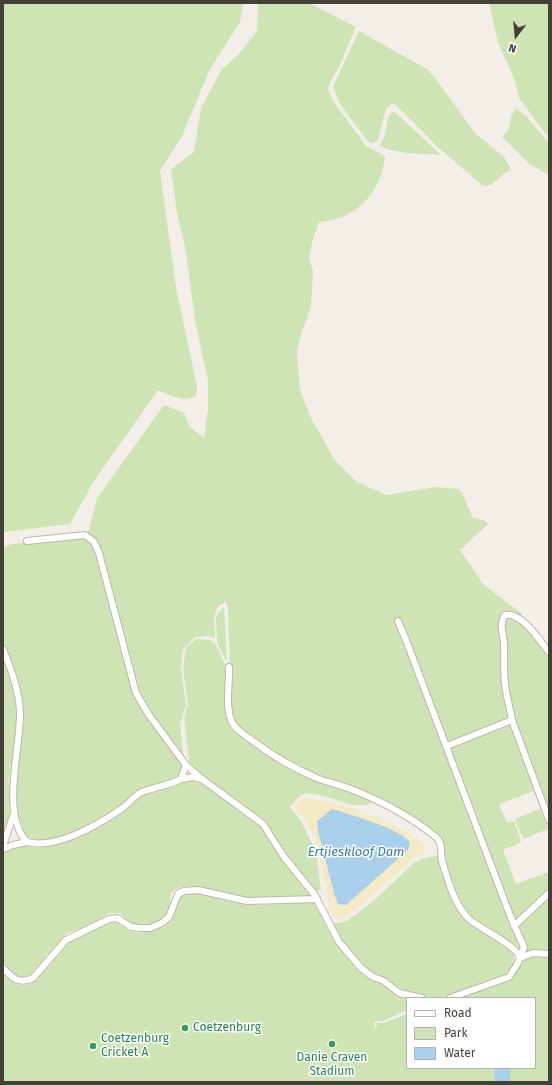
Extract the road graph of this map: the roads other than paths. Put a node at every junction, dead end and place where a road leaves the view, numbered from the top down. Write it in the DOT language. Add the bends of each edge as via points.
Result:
graph roads {
  1 [pos="27,541"];
  2 [pos="398,621"];
  3 [pos="3,650"];
  4 [pos="549,652"];
  5 [pos="229,667"];
  6 [pos="512,720"];
  7 [pos="447,746"];
  8 [pos="186,765"];
  9 [pos="181,779"];
  10 [pos="202,779"];
  11 [pos="14,814"];
  12 [pos="549,820"];
  13 [pos="27,842"];
  14 [pos="3,848"];
  15 [pos="549,893"];
  16 [pos="316,899"];
  17 [pos="514,926"];
  18 [pos="549,954"];
  19 [pos="520,958"];
  20 [pos="3,968"];
  21 [pos="418,997"];
  22 [pos="453,997"];
  1 -- 8 [label="street" via="85,535 94,542 136,693"];
  2 -- 7 [label="street"];
  3 -- 11 [label="street" via="13,674 20,709 12,782"];
  4 -- 6 [label="street" via="521,620 515,615 505,615 501,631 504,643 505,683"];
  5 -- 19 [label="street" via="229,709 231,719 237,728 280,760 416,821 441,843 442,859 450,883 457,901 468,918 512,948"];
  6 -- 7 [label="street"];
  6 -- 12 [label="street"];
  7 -- 17 [label="street"];
  8 -- 9 [label="street"];
  8 -- 10 [label="street"];
  9 -- 10 [label="street"];
  9 -- 13 [label="street" via="170,785 139,793 122,808 77,834 44,844"];
  10 -- 16 [label="street" via="263,824"];
  11 -- 13 [label="street" via="19,833"];
  11 -- 14 [label="street"];
  13 -- 14 [label="street"];
  15 -- 17 [label="street"];
  16 -- 20 [label="street" via="246,901 198,890 184,891 178,894 169,917 162,923 150,928 140,928 131,927 117,918 109,919 66,940 33,978 26,981 16,980"];
  16 -- 21 [label="street" via="339,942 361,968 400,993"];
  17 -- 19 [label="street" via="524,947"];
  18 -- 19 [label="street" via="533,953"];
  19 -- 22 [label="street" via="509,977"];
}
